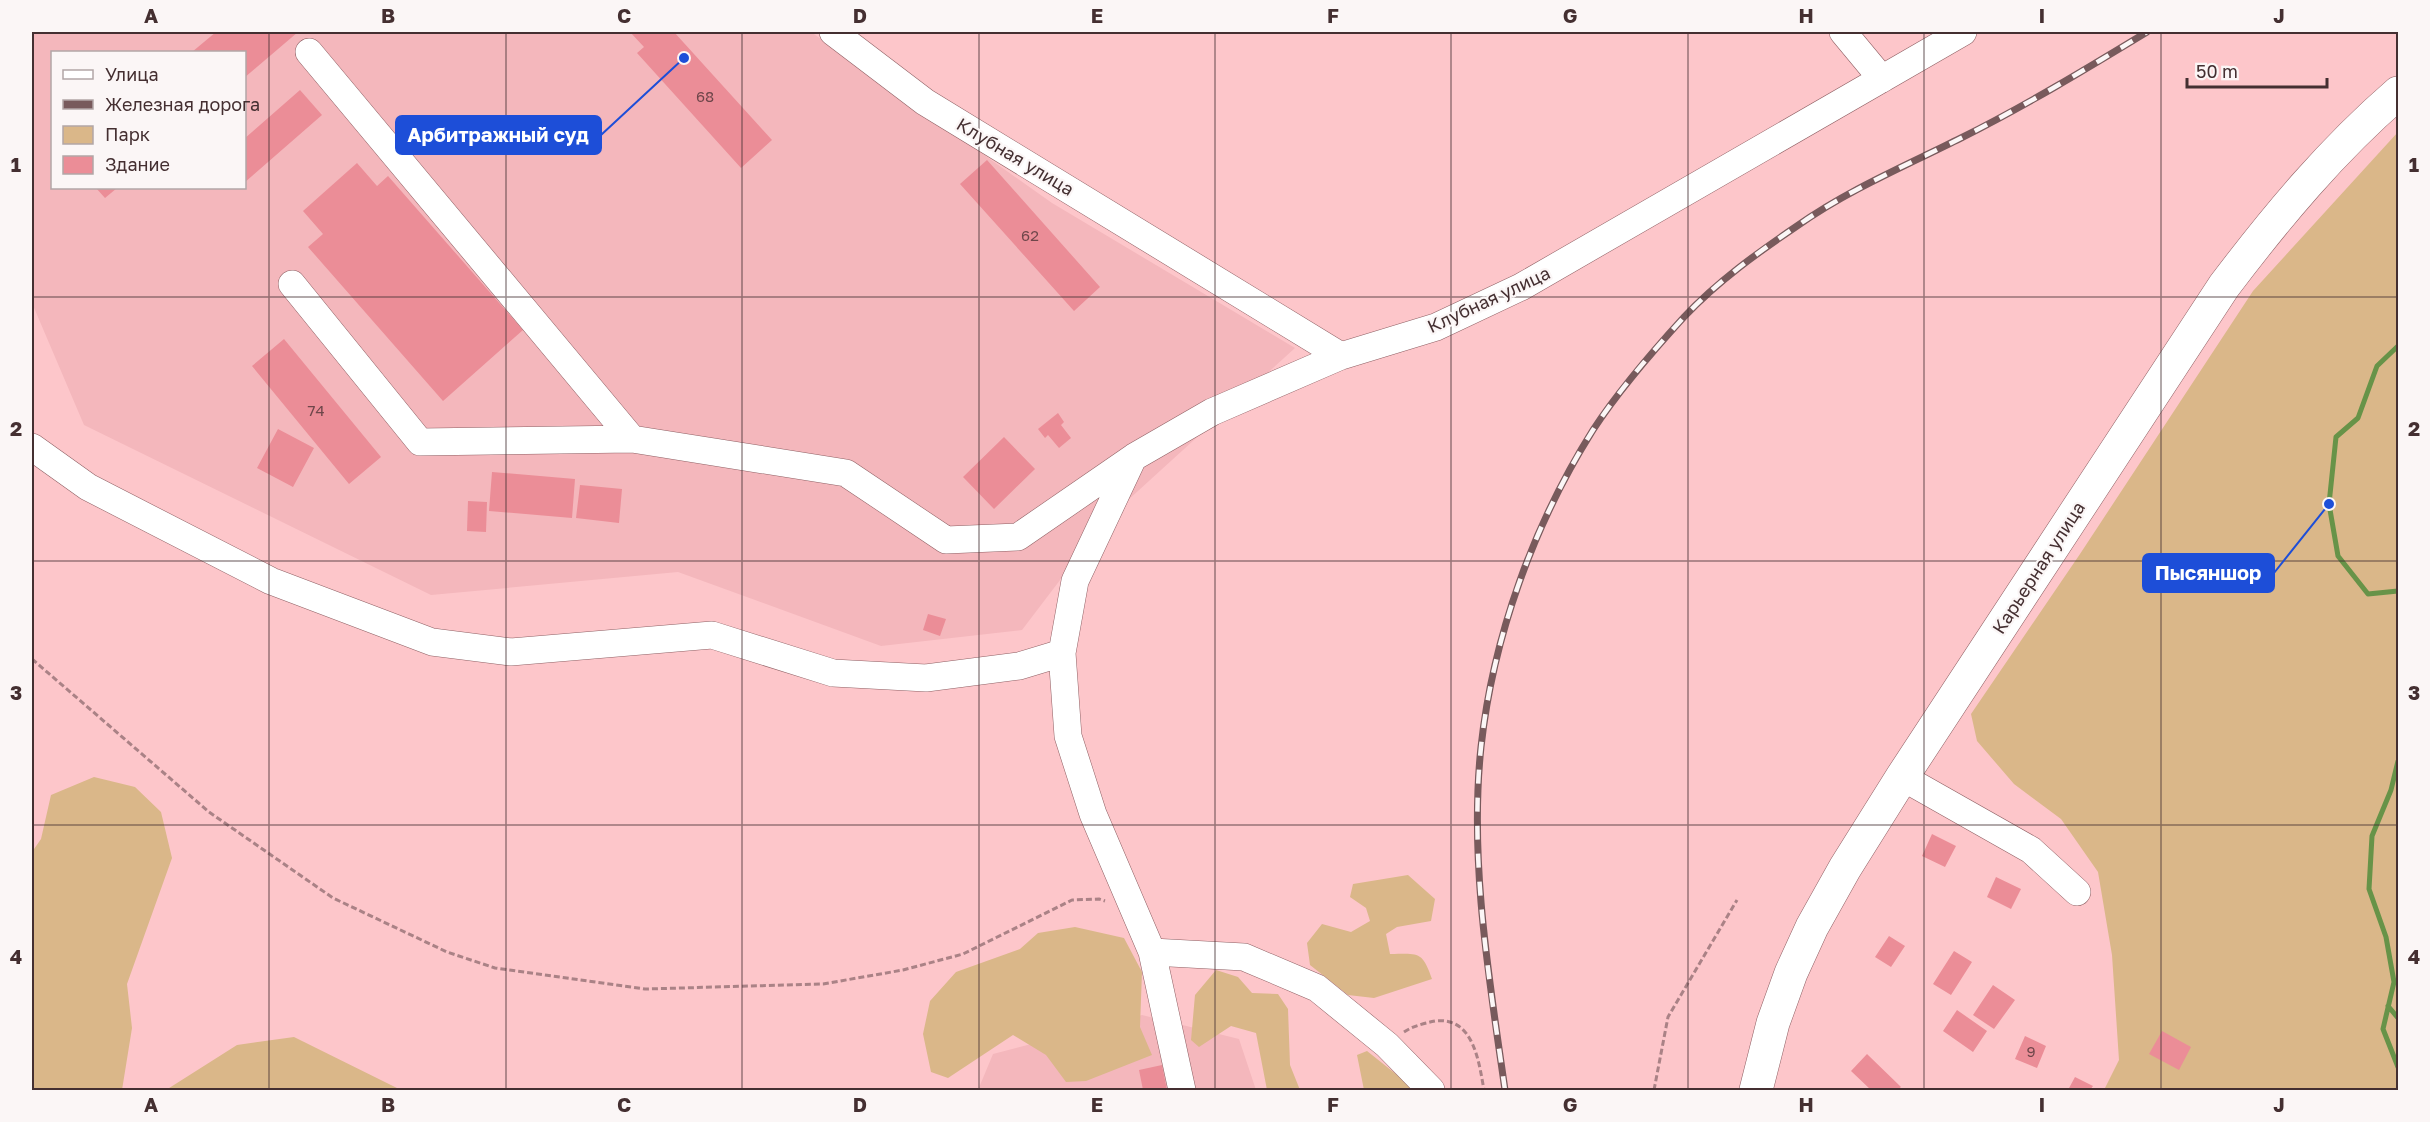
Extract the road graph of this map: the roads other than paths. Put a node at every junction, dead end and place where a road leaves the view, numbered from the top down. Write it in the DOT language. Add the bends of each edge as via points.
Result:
graph roads {
  1 [pos="834,32"];
  2 [pos="1843,32"];
  3 [pos="1963,32"];
  4 [pos="309,52"];
  5 [pos="1882,79"];
  6 [pos="2398,93"];
  7 [pos="292,284"];
  8 [pos="1341,356"];
  9 [pos="632,439"];
  10 [pos="32,447"];
  11 [pos="1134,457"];
  12 [pos="1062,652"];
  13 [pos="1902,777"];
  14 [pos="2077,892"];
  15 [pos="1152,952"];
  16 [pos="1182,1090"];
  17 [pos="1431,1090"];
  18 [pos="1756,1090"];
  1 -- 8 [label="street, Клубная улица" via="924,102"];
  2 -- 5 [label="street"];
  3 -- 5 [label="street, Клубная улица"];
  4 -- 9 [label="street"];
  5 -- 8 [label="street, Клубная улица" via="1521,287 1436,327"];
  6 -- 13 [label="main road, Карьерная улица" via="2312,177 2224,286"];
  7 -- 9 [label="street" via="420,442"];
  8 -- 11 [label="street" via="1212,412"];
  9 -- 11 [label="street" via="846,473 946,540 1018,537"];
  10 -- 12 [label="street" via="88,487 271,581 432,642 511,652 712,635 833,673 926,678 1019,666"];
  11 -- 12 [label="street" via="1075,581"];
  12 -- 15 [label="street" via="1068,736 1093,814"];
  13 -- 14 [label="street" via="2031,850"];
  13 -- 18 [label="main road, Карьерная улица" via="1812,927 1773,1023"];
  15 -- 16 [label="street"];
  15 -- 17 [label="street" via="1244,957 1317,988 1387,1045"];
}
